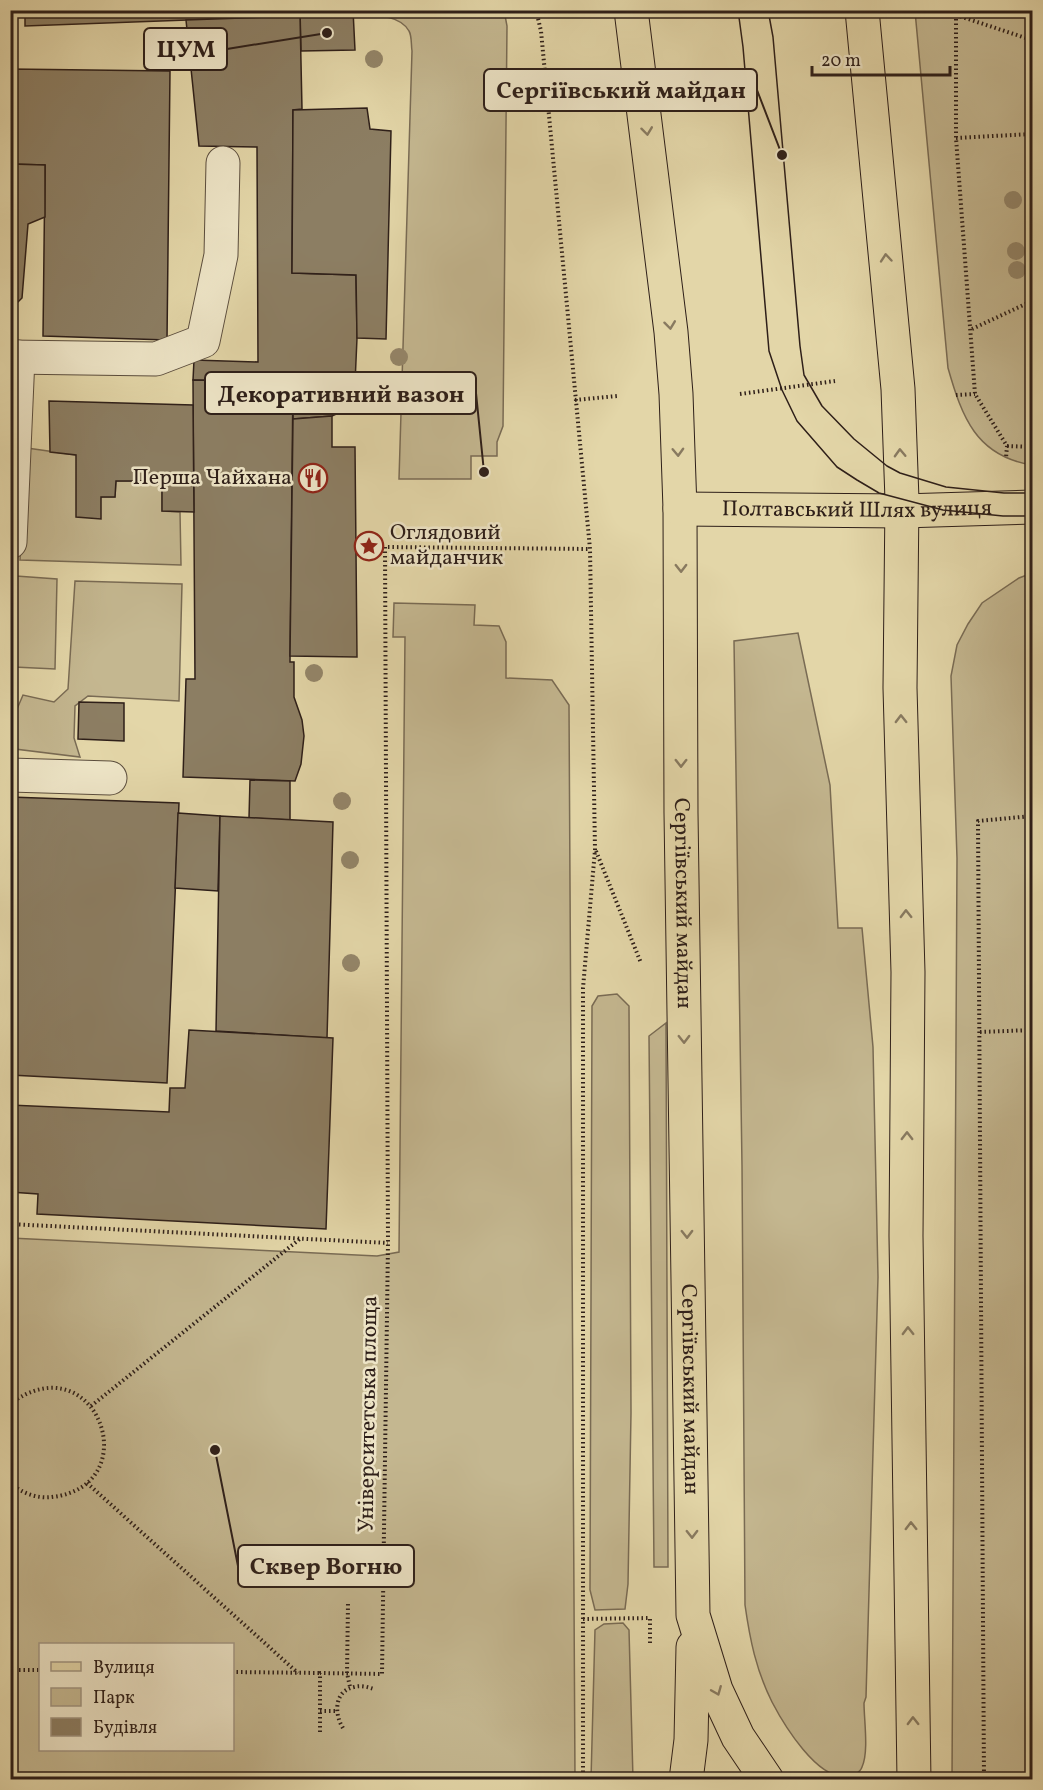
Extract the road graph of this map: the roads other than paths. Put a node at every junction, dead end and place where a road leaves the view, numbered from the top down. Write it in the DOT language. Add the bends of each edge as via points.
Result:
graph roads {
  1 [pos="631,10"];
  2 [pos="862,10"];
  3 [pos="223,163"];
  4 [pos="14,357"];
  5 [pos="1032,507"];
  6 [pos="680,509"];
  7 [pos="902,511"];
  8 [pos="10,542"];
  9 [pos="10,775"];
  10 [pos="110,778"];
  11 [pos="693,1615"];
  12 [pos="686,1779"];
  13 [pos="767,1779"];
  14 [pos="914,1779"];
  1 -- 6 [label="main road, Сергіївський майдан, one-way" via="671,332"];
  7 -- 2 [label="main road, one-way" via="898,389"];
  3 -- 4 [label="lane" via="221,255 203,341 156,359"];
  4 -- 8 [label="lane"];
  5 -- 7 [label="main road, Полтавський Шлях вулиця"];
  6 -- 7 [label="main road, Полтавський Шлях вулиця"];
  6 -- 11 [label="main road, Сергіївський майдан, one-way"];
  14 -- 7 [label="main road, one-way" via="906,1236 908,972 900,688"];
  9 -- 10 [label="lane"];
  11 -- 12 [label="main road" via="691,1740"];
  11 -- 13 [label="main road, Сергіївський майдан, one-way" via="716,1690 738,1737"];
}
